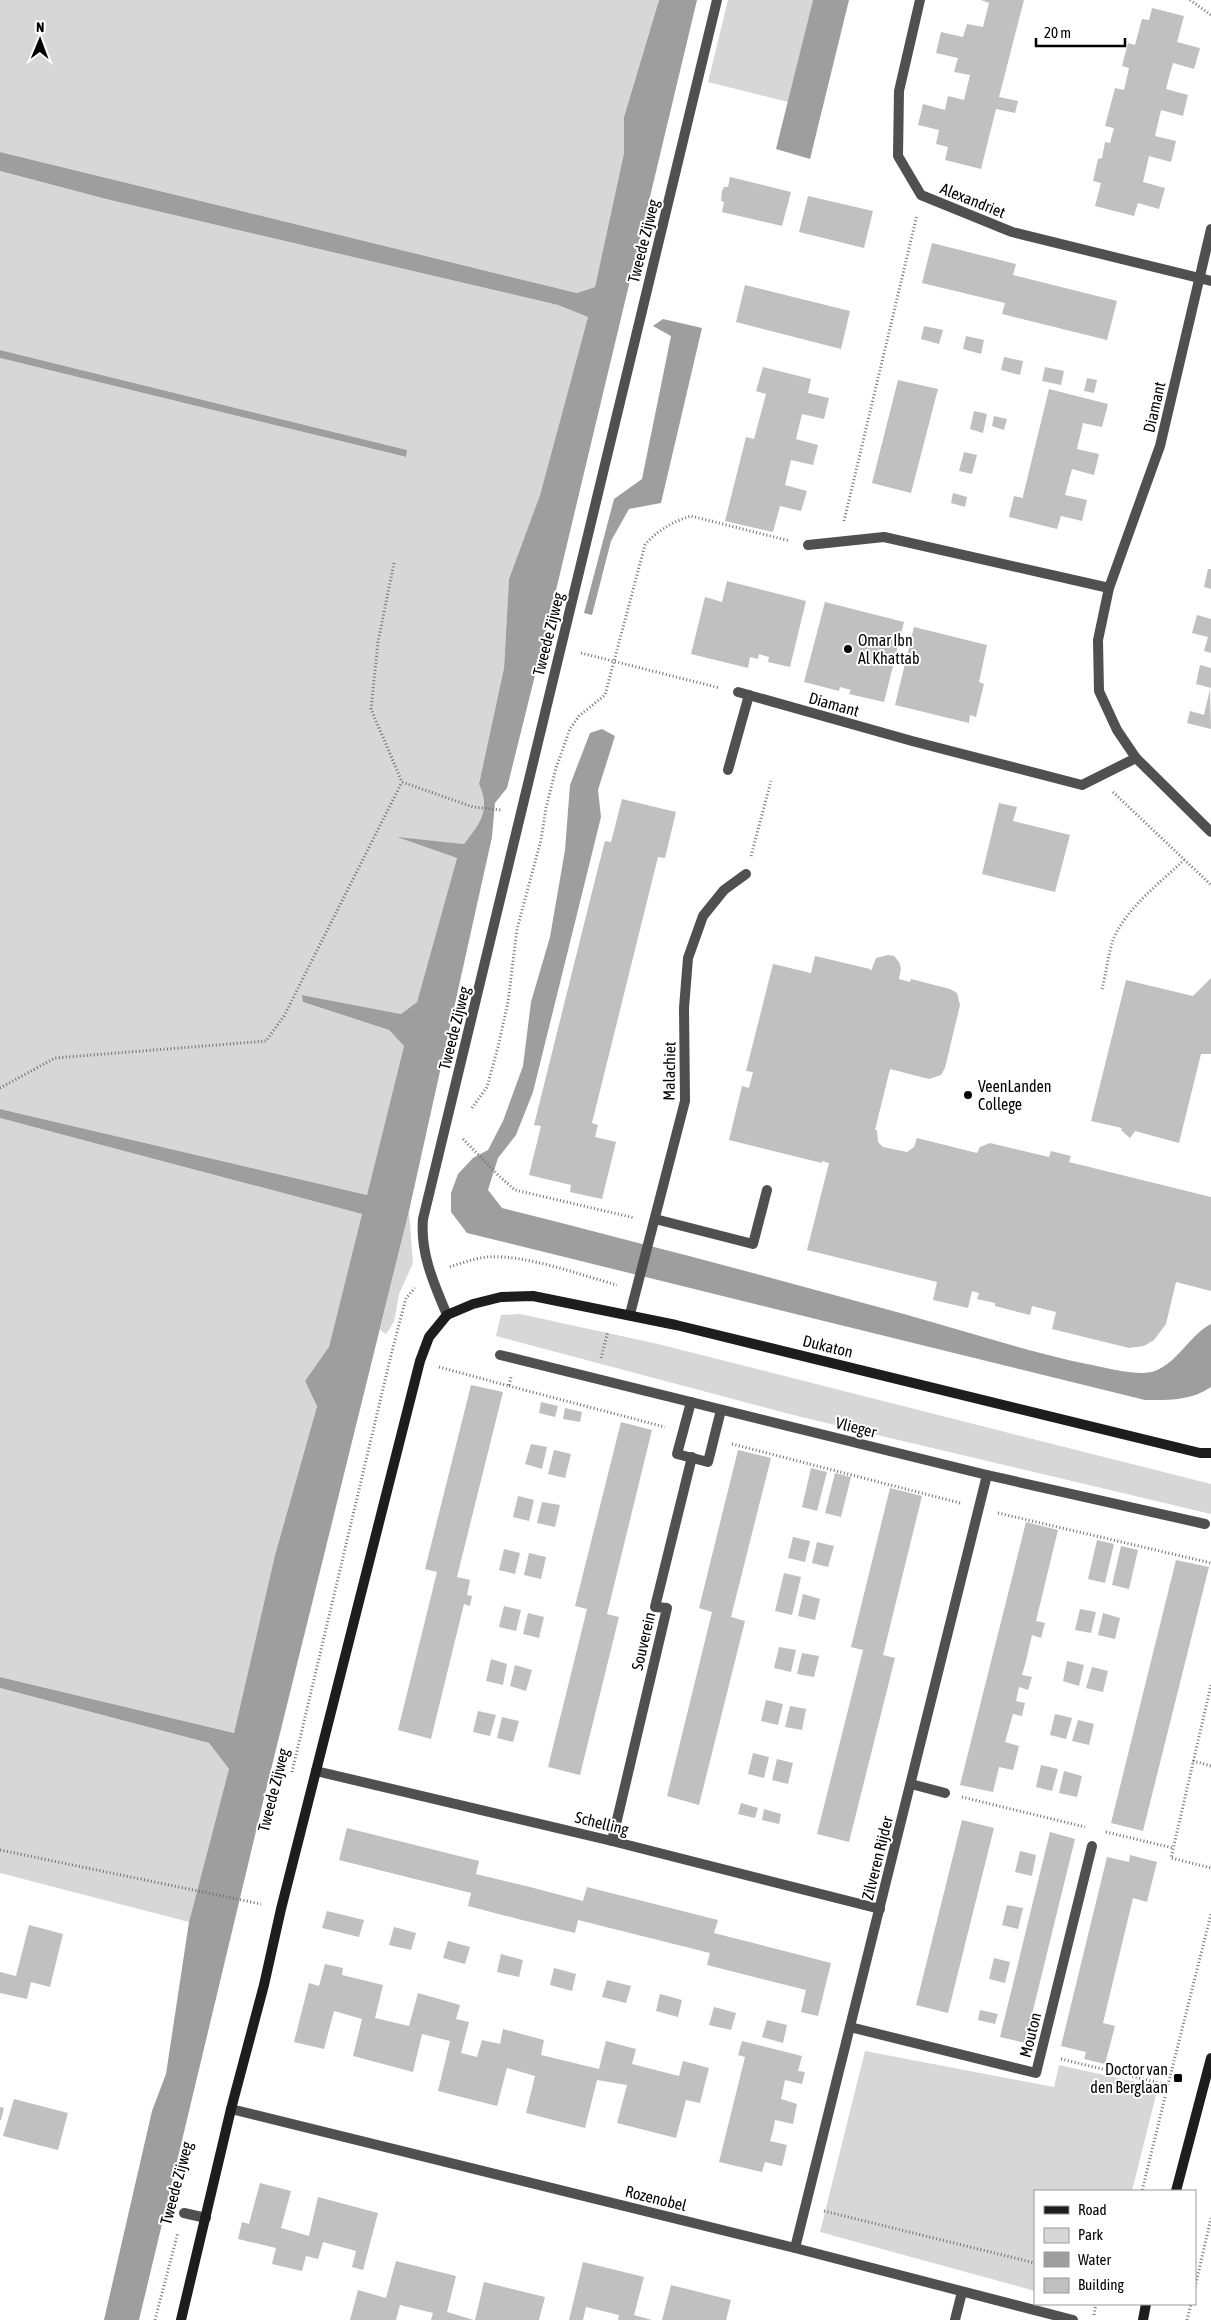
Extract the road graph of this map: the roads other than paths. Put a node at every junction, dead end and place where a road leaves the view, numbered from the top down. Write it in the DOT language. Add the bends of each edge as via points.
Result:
graph roads {
  1 [pos="717,0"];
  2 [pos="920,0"];
  3 [pos="1211,229"];
  4 [pos="1200,278"];
  5 [pos="1211,281"];
  6 [pos="808,545"];
  7 [pos="1109,588"];
  8 [pos="738,692"];
  9 [pos="749,695"];
  10 [pos="1136,758"];
  11 [pos="728,770"];
  12 [pos="1211,832"];
  13 [pos="746,874"];
  14 [pos="767,1190"];
  15 [pos="655,1219"];
  16 [pos="630,1314"];
  17 [pos="447,1315"];
  18 [pos="500,1356"];
  19 [pos="691,1402"];
  20 [pos="722,1410"];
  21 [pos="1200,1453"];
  22 [pos="1211,1453"];
  23 [pos="692,1457"];
  24 [pos="1211,1461"];
  25 [pos="987,1475"];
  26 [pos="1205,1524"];
  27 [pos="316,1771"];
  28 [pos="910,1784"];
  29 [pos="945,1793"];
  30 [pos="612,1840"];
  31 [pos="1092,1846"];
  32 [pos="880,1909"];
  33 [pos="850,2027"];
  34 [pos="1211,2058"];
  35 [pos="231,2110"];
  36 [pos="1176,2190"];
  37 [pos="184,2213"];
  38 [pos="206,2218"];
  39 [pos="795,2248"];
  40 [pos="962,2292"];
  41 [pos="1146,2305"];
  42 [pos="181,2320"];
  43 [pos="955,2320"];
  44 [pos="1073,2320"];
  45 [pos="1142,2320"];
  1 -- 17 [label="street, Tweede Zijweg" via="423,1218 421,1236 431,1276"];
  2 -- 4 [label="street, Alexandriet" via="899,92 898,156 921,195 1012,232"];
  3 -- 4 [label="street, Diamant"];
  4 -- 5 [label="street, Alexandriet"];
  4 -- 7 [label="street, Diamant" via="1160,446"];
  6 -- 7 [label="street" via="884,537"];
  7 -- 10 [label="street, Diamant" via="1098,640 1099,691 1117,730"];
  8 -- 9 [label="street, Diamant"];
  9 -- 10 [label="street, Diamant" via="912,742 1082,785"];
  9 -- 11 [label="street"];
  10 -- 12 [label="street, Diamant"];
  13 -- 15 [label="street, Malachiet" via="724,890 702,916 688,958 684,1008 685,1101"];
  14 -- 15 [label="street" via="753,1244"];
  15 -- 16 [label="street, Malachiet"];
  16 -- 17 [label="street, Dukaton" via="533,1296 501,1297 472,1304"];
  16 -- 21 [label="street, Dukaton"];
  17 -- 27 [label="street" via="429,1337 420,1362"];
  18 -- 19 [label="street, Vlieger"];
  19 -- 20 [label="street, Vlieger"];
  19 -- 23 [label="street" via="677,1454"];
  20 -- 23 [label="street" via="708,1462"];
  20 -- 25 [label="street, Vlieger"];
  21 -- 22 [label="street, Dukaton"];
  21 -- 24 [label="street, Dukaton"];
  23 -- 30 [label="street, Souverein" via="655,1607 666,1608"];
  25 -- 26 [label="street, Vlieger"];
  25 -- 28 [label="street, Zilveren Rijder"];
  27 -- 30 [label="street, Schelling"];
  27 -- 35 [label="street"];
  28 -- 29 [label="street"];
  28 -- 32 [label="street, Zilveren Rijder"];
  30 -- 32 [label="street, Schelling"];
  31 -- 33 [label="street, Mouton" via="1036,2073"];
  32 -- 33 [label="street, Zilveren Rijder"];
  33 -- 39 [label="street, Zilveren Rijder"];
  34 -- 36 [label="street"];
  35 -- 38 [label="street"];
  35 -- 39 [label="street, Rozenobel"];
  37 -- 38 [label="street"];
  38 -- 42 [label="street"];
  39 -- 40 [label="street, Rozenobel"];
  40 -- 43 [label="street"];
  40 -- 44 [label="street, Rozenobel"];
  41 -- 45 [label="street"];
}
